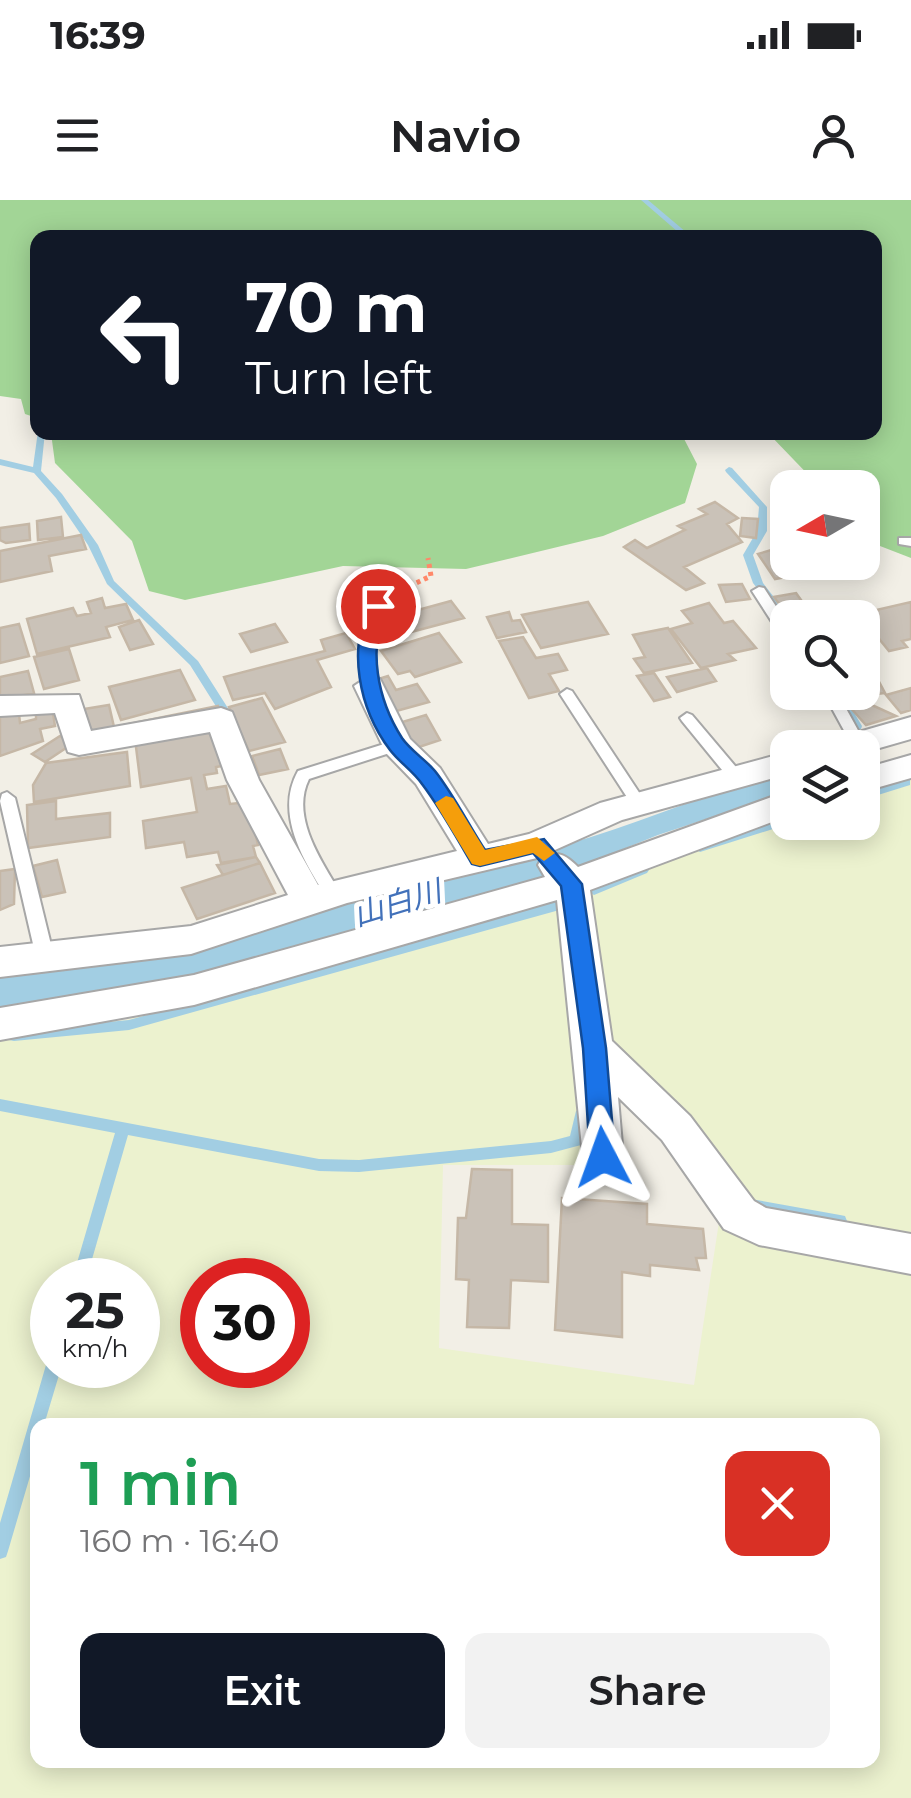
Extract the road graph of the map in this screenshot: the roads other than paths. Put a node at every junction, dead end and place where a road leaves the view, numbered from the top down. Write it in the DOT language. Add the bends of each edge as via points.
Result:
graph roads {
  1 [pos="758,591"];
  2 [pos="378,606"];
  3 [pos="770,609"];
  4 [pos="369,686"];
  5 [pos="567,694"];
  6 [pos="0,706"];
  7 [pos="687,718"];
  8 [pos="911,728"];
  9 [pos="880,737"];
  10 [pos="397,745"];
  11 [pos="911,766"];
  12 [pos="770,768"];
  13 [pos="880,775"];
  14 [pos="736,777"];
  15 [pos="7,798"];
  16 [pos="638,804"];
  17 [pos="770,810"];
  18 [pos="537,845"];
  19 [pos="480,858"];
  20 [pos="572,884"];
  21 [pos="321,898"];
  22 [pos="45,957"];
  23 [pos="0,962"];
  24 [pos="0,1024"];
  25 [pos="594,1048"];
  26 [pos="603,1157"];
  27 [pos="911,1254"];
  1 -- 3 [label="lane"];
  2 -- 4 [label="lane" via="367,648"];
  4 -- 10 [label="street"];
  5 -- 16 [label="lane"];
  6 -- 21 [label="street" via="68,702 79,744 221,719 244,780"];
  7 -- 14 [label="lane"];
  8 -- 9 [label="street"];
  10 -- 19 [label="street" via="428,776"];
  10 -- 21 [label="lane" via="303,775 294,786"];
  11 -- 13 [label="street"];
  12 -- 14 [label="street"];
  14 -- 16 [label="street"];
  15 -- 22 [label="lane"];
  16 -- 18 [label="street"];
  17 -- 20 [label="street"];
  18 -- 19 [label="street"];
  18 -- 20 [label="street"];
  19 -- 21 [label="street"];
  20 -- 24 [label="street" via="194,990"];
  20 -- 25 [label="street"];
  21 -- 22 [label="street" via="191,940"];
  22 -- 23 [label="street"];
  25 -- 26 [label="street"];
  25 -- 27 [label="street" via="676,1128 738,1215 759,1226"];
}
